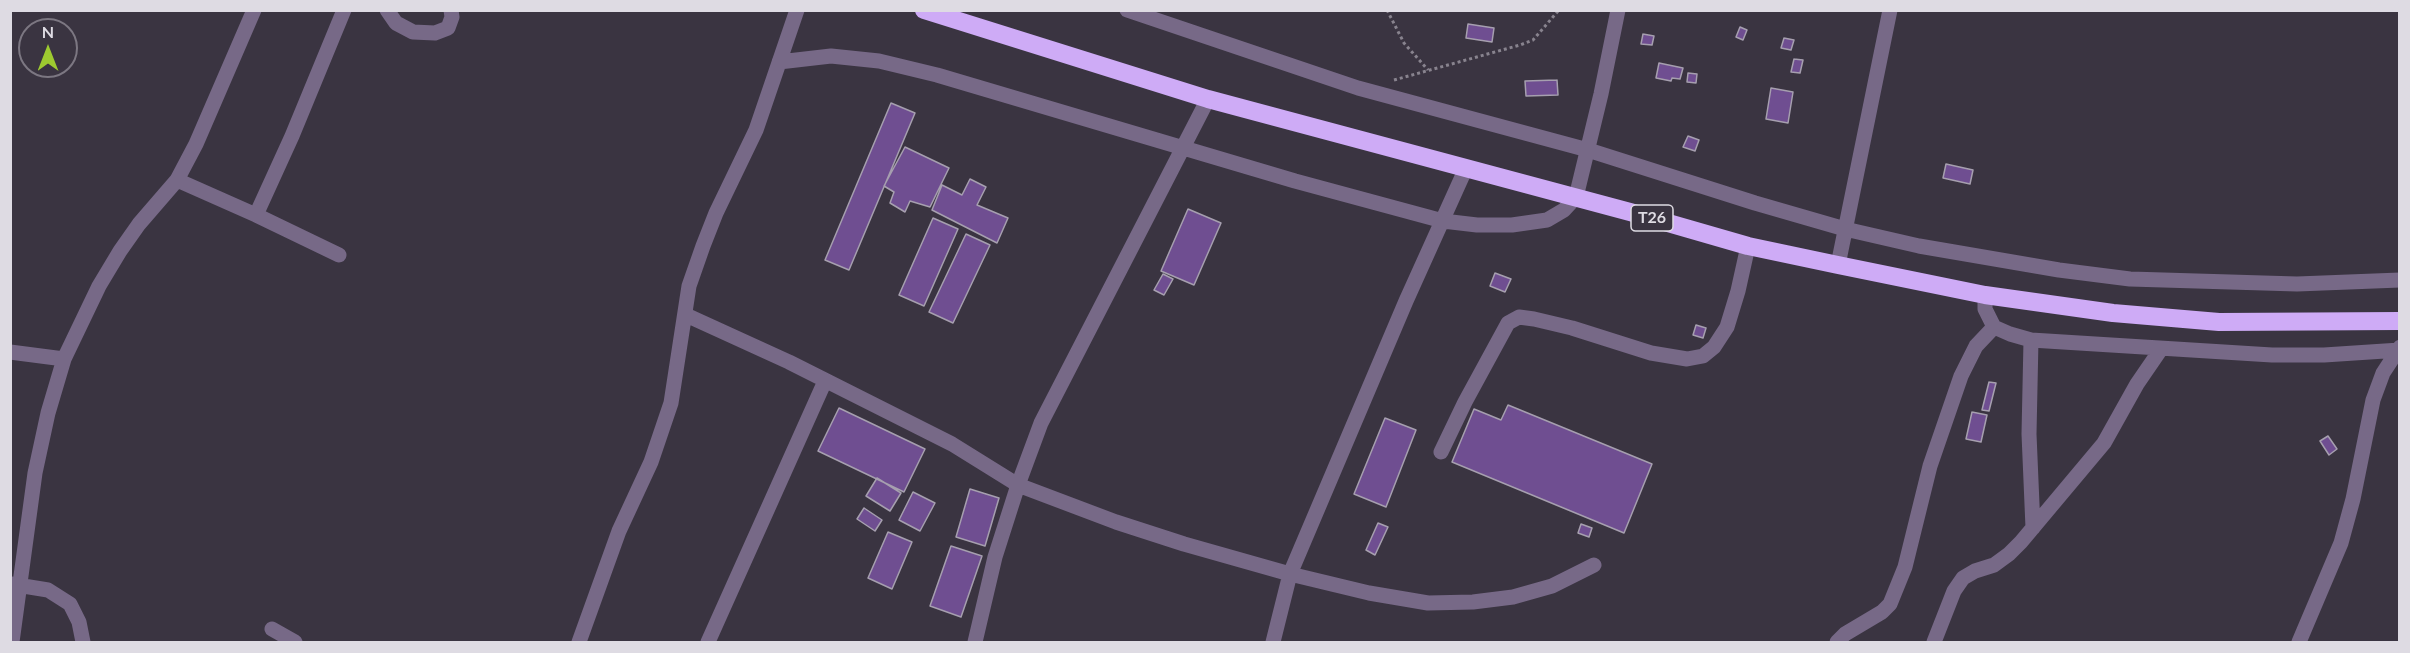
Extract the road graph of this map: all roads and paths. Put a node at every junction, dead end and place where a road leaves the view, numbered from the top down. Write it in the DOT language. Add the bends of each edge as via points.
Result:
graph roads {
  1 [pos="254,10"];
  2 [pos="344,10"];
  3 [pos="387,10"];
  4 [pos="451,10"];
  5 [pos="797,10"];
  6 [pos="924,10"];
  7 [pos="1127,10"];
  8 [pos="1387,10"];
  9 [pos="1559,10"];
  10 [pos="1618,10"];
  11 [pos="1890,10"];
  12 [pos="779,62"];
  13 [pos="1428,70"];
  14 [pos="1390,81"];
  15 [pos="1208,99"];
  16 [pos="1183,147"];
  17 [pos="1588,150"];
  18 [pos="1466,168"];
  19 [pos="177,180"];
  20 [pos="1576,197"];
  21 [pos="255,215"];
  22 [pos="1443,221"];
  23 [pos="1845,229"];
  24 [pos="1748,246"];
  25 [pos="339,255"];
  26 [pos="1838,265"];
  27 [pos="2400,280"];
  28 [pos="1985,295"];
  29 [pos="686,315"];
  30 [pos="2400,321"];
  31 [pos="1994,327"];
  32 [pos="2031,340"];
  33 [pos="2161,349"];
  34 [pos="2399,349"];
  35 [pos="10,352"];
  36 [pos="64,359"];
  37 [pos="825,381"];
  38 [pos="1441,452"];
  39 [pos="1018,485"];
  40 [pos="2033,528"];
  41 [pos="1594,565"];
  42 [pos="1290,574"];
  43 [pos="15,584"];
  44 [pos="272,629"];
  45 [pos="12,642"];
  46 [pos="83,642"];
  47 [pos="295,642"];
  48 [pos="579,642"];
  49 [pos="708,642"];
  50 [pos="975,642"];
  51 [pos="1273,642"];
  52 [pos="1837,642"];
  53 [pos="1934,642"];
  54 [pos="2299,642"];
  1 -- 19 [label="street"];
  2 -- 21 [label="street"];
  3 -- 4 [label="street" via="396,23 413,32 435,33 448,28"];
  5 -- 12 [label="street"];
  6 -- 15 [label="highway, T26"];
  7 -- 17 [label="street" via="1358,88"];
  8 -- 13 [label="path" via="1404,43"];
  9 -- 13 [label="path" via="1533,40"];
  10 -- 17 [label="street"];
  11 -- 23 [label="street"];
  12 -- 16 [label="street" via="831,56 879,62"];
  12 -- 29 [label="street" via="756,130 703,246 689,286"];
  13 -- 14 [label="path"];
  15 -- 16 [label="street"];
  15 -- 18 [label="highway, T26"];
  16 -- 22 [label="street" via="1295,182"];
  16 -- 39 [label="street" via="1041,423"];
  17 -- 20 [label="street"];
  17 -- 23 [label="street"];
  18 -- 20 [label="highway, T26"];
  18 -- 22 [label="street"];
  19 -- 21 [label="street"];
  19 -- 36 [label="street" via="120,251"];
  20 -- 22 [label="street" via="1564,210 1546,220 1500,225"];
  20 -- 24 [label="highway, T26"];
  21 -- 25 [label="street"];
  22 -- 42 [label="street"];
  23 -- 26 [label="street"];
  23 -- 27 [label="street" via="1988,259 2130,279 2297,284"];
  24 -- 26 [label="highway, T26"];
  24 -- 38 [label="street" via="1726,327 1714,347 1703,356 1687,359 1651,353 1534,319 1519,317 1508,323"];
  26 -- 28 [label="highway, T26"];
  28 -- 30 [label="highway, T26" via="2113,313 2219,322"];
  28 -- 31 [label="street"];
  29 -- 37 [label="street"];
  29 -- 48 [label="street" via="671,403"];
  31 -- 32 [label="street"];
  31 -- 52 [label="street" via="1976,346 1961,376 1930,466 1905,567 1890,604"];
  32 -- 33 [label="street"];
  32 -- 40 [label="street"];
  33 -- 34 [label="street" via="2272,355"];
  33 -- 40 [label="street" via="2104,443"];
  34 -- 54 [label="street" via="2383,372 2373,400 2341,543"];
  35 -- 36 [label="street"];
  36 -- 43 [label="street" via="48,413"];
  37 -- 39 [label="street" via="952,444"];
  37 -- 49 [label="street"];
  39 -- 42 [label="street" via="1145,531"];
  39 -- 50 [label="street" via="995,557"];
  40 -- 53 [label="street" via="1994,565 1963,578"];
  41 -- 42 [label="street" via="1552,586 1513,597 1473,602 1428,603"];
  42 -- 51 [label="street"];
  43 -- 45 [label="street"];
  43 -- 46 [label="street" via="48,590 70,604"];
  44 -- 47 [label="street"];
}
